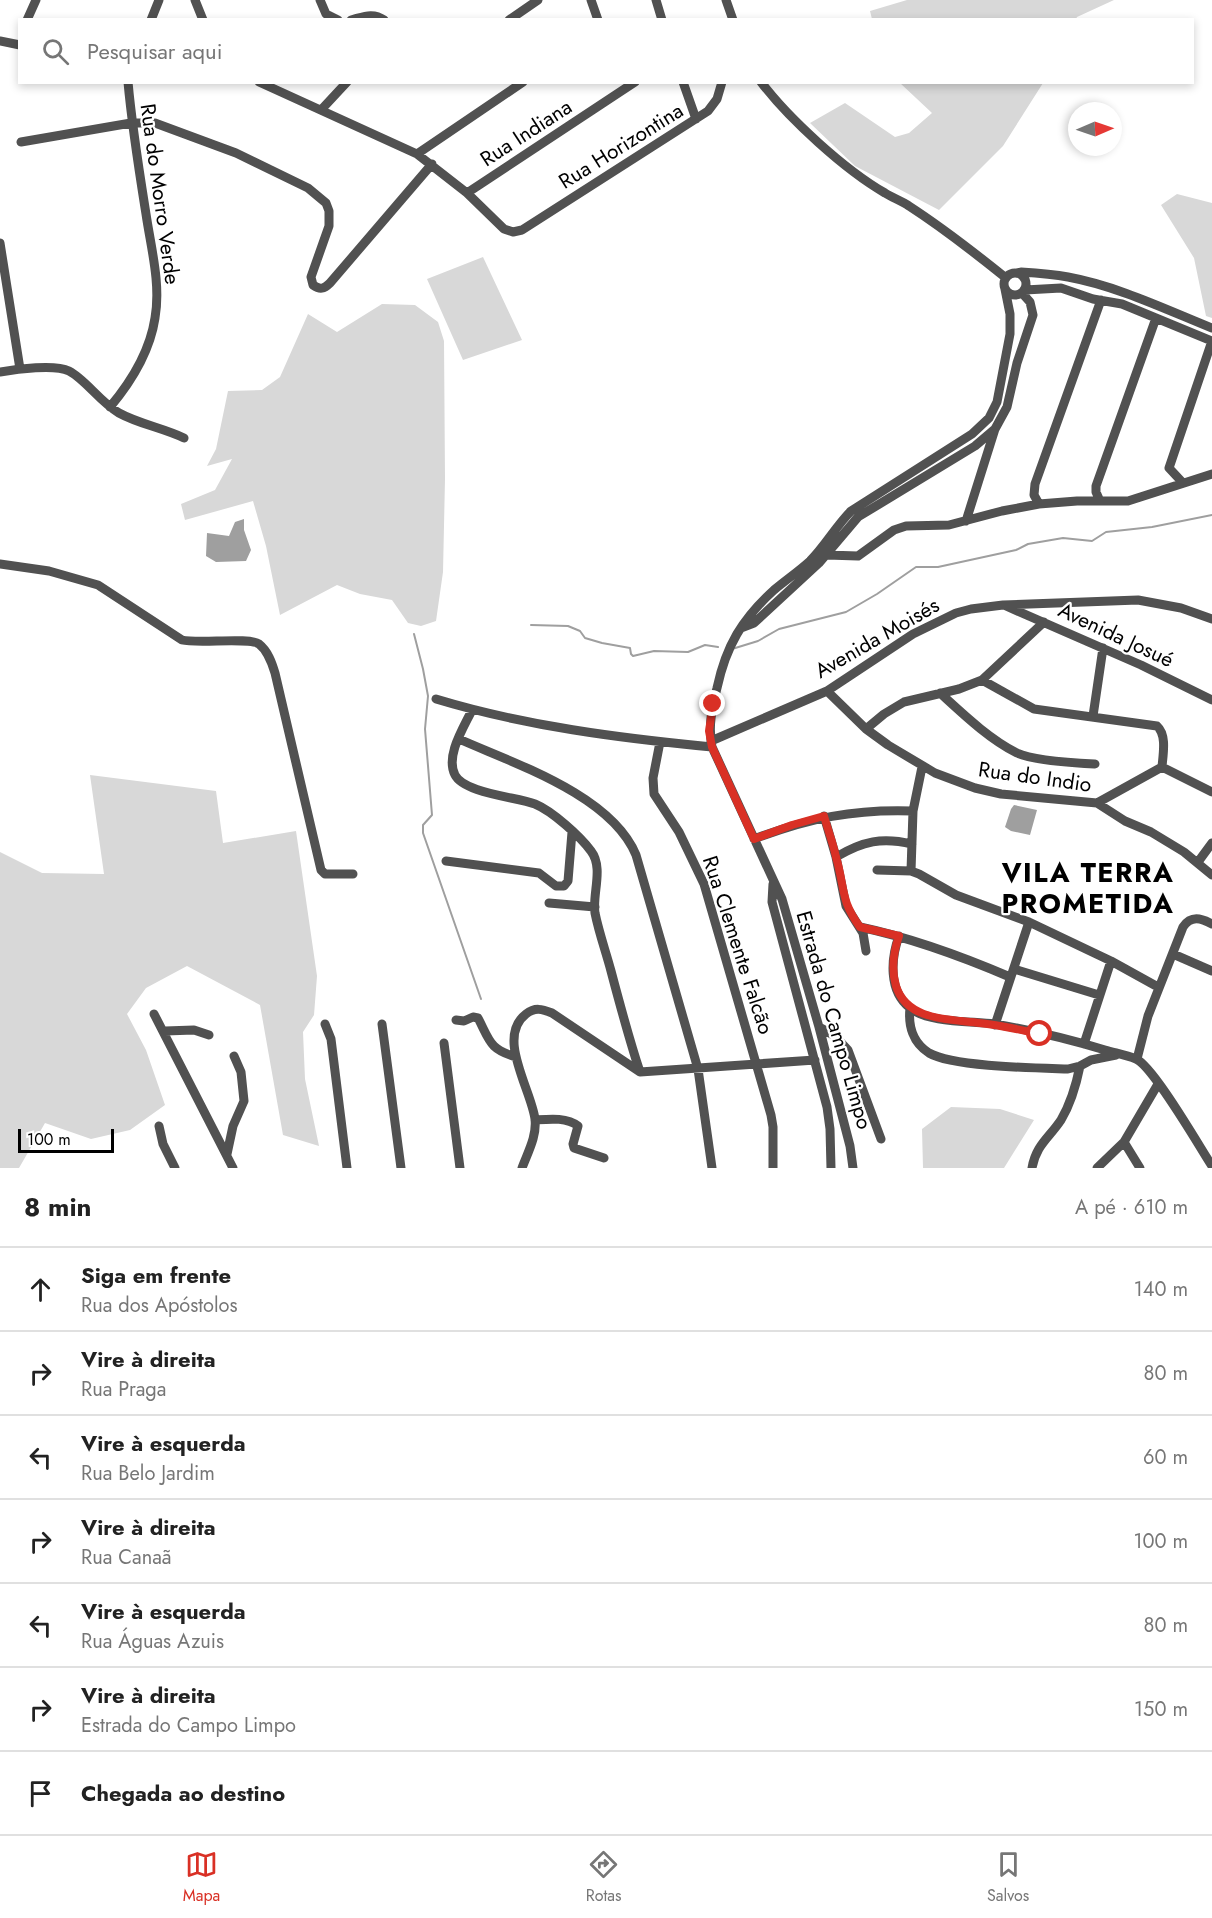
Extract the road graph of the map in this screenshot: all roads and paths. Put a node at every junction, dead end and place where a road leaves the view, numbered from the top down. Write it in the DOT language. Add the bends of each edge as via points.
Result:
graph roads {
  1 [pos="36,0"];
  2 [pos="159,0"];
  3 [pos="195,0"];
  4 [pos="320,0"];
  5 [pos="538,0"];
  6 [pos="591,0"];
  7 [pos="656,0"];
  8 [pos="726,0"];
  9 [pos="28,18"];
  10 [pos="152,18"];
  11 [pos="203,18"];
  12 [pos="334,18"];
  13 [pos="359,18"];
  14 [pos="379,18"];
  15 [pos="512,18"];
  16 [pos="597,18"];
  17 [pos="661,18"];
  18 [pos="732,18"];
  19 [pos="0,41"];
  20 [pos="18,45"];
  21 [pos="128,84"];
  22 [pos="263,84"];
  23 [pos="345,84"];
  24 [pos="520,84"];
  25 [pos="684,84"];
  26 [pos="721,84"];
  27 [pos="763,84"];
  28 [pos="623,86"];
  29 [pos="321,110"];
  30 [pos="696,119"];
  31 [pos="131,123"];
  32 [pos="21,142"];
  33 [pos="417,154"];
  34 [pos="432,164"];
  35 [pos="467,193"];
  36 [pos="0,243"];
  37 [pos="1017,273"];
  38 [pos="1006,278"];
  39 [pos="1005,289"];
  40 [pos="1024,292"];
  41 [pos="1101,300"];
  42 [pos="1156,318"];
  43 [pos="1212,328"];
  44 [pos="1212,341"];
  45 [pos="20,369"];
  46 [pos="0,372"];
  47 [pos="110,407"];
  48 [pos="995,429"];
  49 [pos="184,438"];
  50 [pos="1212,474"];
  51 [pos="1183,483"];
  52 [pos="1100,501"];
  53 [pos="1039,504"];
  54 [pos="966,521"];
  55 [pos="827,555"];
  56 [pos="0,564"];
  57 [pos="1003,605"];
  58 [pos="1212,619"];
  59 [pos="1044,622"];
  60 [pos="741,628"];
  61 [pos="1103,648"];
  62 [pos="982,680"];
  63 [pos="827,691"];
  64 [pos="940,693"];
  65 [pos="436,699"];
  66 [pos="1212,700"];
  67 [pos="472,710"];
  68 [pos="1093,716"];
  69 [pos="866,729"];
  70 [pos="459,739"];
  71 [pos="660,742"];
  72 [pos="711,744"];
  73 [pos="1095,764"];
  74 [pos="922,767"];
  75 [pos="1162,767"];
  76 [pos="1212,792"];
  77 [pos="1097,803"];
  78 [pos="913,811"];
  79 [pos="824,816"];
  80 [pos="572,832"];
  81 [pos="754,839"];
  82 [pos="1212,843"];
  83 [pos="912,844"];
  84 [pos="836,857"];
  85 [pos="446,861"];
  86 [pos="1198,862"];
  87 [pos="877,870"];
  88 [pos="911,871"];
  89 [pos="353,874"];
  90 [pos="1212,875"];
  91 [pos="773,884"];
  92 [pos="549,903"];
  93 [pos="595,907"];
  94 [pos="1029,922"];
  95 [pos="1212,924"];
  96 [pos="860,927"];
  97 [pos="899,936"];
  98 [pos="866,951"];
  99 [pos="1173,954"];
  100 [pos="1111,961"];
  101 [pos="1212,971"];
  102 [pos="1012,973"];
  103 [pos="1158,987"];
  104 [pos="1099,995"];
  105 [pos="910,1008"];
  106 [pos="154,1014"];
  107 [pos="456,1020"];
  108 [pos="325,1024"];
  109 [pos="382,1024"];
  110 [pos="995,1024"];
  111 [pos="819,1027"];
  112 [pos="165,1031"];
  113 [pos="209,1035"];
  114 [pos="444,1043"];
  115 [pos="1084,1044"];
  116 [pos="1119,1054"];
  117 [pos="234,1056"];
  118 [pos="516,1057"];
  119 [pos="1137,1059"];
  120 [pos="815,1060"];
  121 [pos="756,1064"];
  122 [pos="1080,1066"];
  123 [pos="698,1069"];
  124 [pos="640,1072"];
  125 [pos="1158,1084"];
  126 [pos="535,1120"];
  127 [pos="159,1126"];
  128 [pos="233,1126"];
  129 [pos="214,1129"];
  130 [pos="881,1139"];
  131 [pos="1124,1142"];
  132 [pos="227,1155"];
  133 [pos="604,1158"];
  134 [pos="1212,1166"];
  135 [pos="175,1168"];
  136 [pos="234,1168"];
  137 [pos="347,1168"];
  138 [pos="400,1168"];
  139 [pos="459,1168"];
  140 [pos="522,1168"];
  141 [pos="712,1168"];
  142 [pos="773,1168"];
  143 [pos="831,1168"];
  144 [pos="853,1168"];
  145 [pos="1032,1168"];
  146 [pos="1097,1168"];
  147 [pos="1140,1168"];
  1 -- 9 [label="street"];
  2 -- 10 [label="street"];
  3 -- 11 [label="street"];
  4 -- 12 [label="street" via="326,14"];
  5 -- 15 [label="street"];
  6 -- 16 [label="street"];
  7 -- 17 [label="street"];
  8 -- 18 [label="street"];
  13 -- 14 [label="street"];
  19 -- 20 [label="street"];
  21 -- 31 [label="street, Rua do Morro Verde"];
  22 -- 29 [label="street"];
  23 -- 29 [label="street"];
  24 -- 33 [label="street"];
  25 -- 30 [label="street"];
  26 -- 30 [label="street, Rua Horizontina" via="714,104"];
  27 -- 38 [label="street" via="835,156"];
  28 -- 35 [label="street, Rua Indiana"];
  29 -- 33 [label="street"];
  30 -- 35 [label="street, Rua Horizontina" via="526,228 507,230"];
  31 -- 32 [label="street"];
  31 -- 34 [label="street" via="155,123 236,153 320,197 330,219 311,277 313,285 320,289 330,284"];
  31 -- 47 [label="street, Rua do Morro Verde" via="154,262 156,305 151,337 138,367"];
  33 -- 34 [label="street"];
  34 -- 35 [label="street"];
  36 -- 45 [label="street"];
  37 -- 38 [label="street"];
  37 -- 40 [label="street" via="1026,281"];
  37 -- 43 [label="street" via="1047,274 1090,283"];
  38 -- 39 [label="street"];
  39 -- 40 [label="street" via="1013,296"];
  39 -- 60 [label="street, Estrada do Campo Limpo" via="1010,333 997,402 989,418 972,434 851,510 811,560 757,606"];
  40 -- 41 [label="street" via="1061,288"];
  40 -- 48 [label="street" via="1033,315 1007,406"];
  41 -- 42 [label="street"];
  41 -- 53 [label="street" via="1035,484 1034,495"];
  42 -- 44 [label="street"];
  42 -- 52 [label="street" via="1096,486"];
  44 -- 51 [label="street" via="1169,468"];
  45 -- 46 [label="street"];
  45 -- 47 [label="street" via="68,370"];
  47 -- 49 [label="street"];
  48 -- 54 [label="street"];
  48 -- 55 [label="street" via="975,446 858,517"];
  50 -- 51 [label="street"];
  51 -- 52 [label="street" via="1128,501"];
  52 -- 53 [label="street"];
  53 -- 54 [label="street"];
  54 -- 55 [label="street" via="906,526 858,556"];
  55 -- 60 [label="street" via="754,623"];
  56 -- 89 [label="street" via="89,581 182,640 259,644 275,673 321,870 326,874"];
  57 -- 58 [label="street, Avenida Moisés" via="1137,600 1181,608"];
  57 -- 59 [label="street, Avenida Josué"];
  57 -- 63 [label="street, Avenida Moisés" via="971,609 934,623 878,655"];
  59 -- 61 [label="street, Avenida Josué"];
  59 -- 62 [label="street"];
  60 -- 72 [label="street, Estrada do Campo Limpo" via="721,668 710,722"];
  61 -- 66 [label="street, Avenida Josué"];
  61 -- 68 [label="street"];
  62 -- 64 [label="street"];
  62 -- 68 [label="street" via="1034,709"];
  63 -- 69 [label="street, Rua do Indio"];
  63 -- 72 [label="street, Avenida Moisés"];
  64 -- 69 [label="street" via="904,702"];
  64 -- 73 [label="street" via="1017,753"];
  65 -- 67 [label="street"];
  67 -- 70 [label="street"];
  67 -- 71 [label="street"];
  68 -- 75 [label="street" via="1157,726 1163,738"];
  69 -- 74 [label="street, Rua do Indio"];
  70 -- 80 [label="street" via="452,767 460,781 534,804"];
  70 -- 123 [label="street" via="562,784 611,821 630,841"];
  71 -- 72 [label="street"];
  71 -- 121 [label="street, Rua Clemente Falcão" via="652,778 654,794 679,832 704,884"];
  72 -- 81 [label="street, Estrada do Campo Limpo"];
  74 -- 77 [label="street, Rua do Indio" via="975,788"];
  74 -- 78 [label="street"];
  75 -- 76 [label="street"];
  75 -- 77 [label="street"];
  77 -- 86 [label="street, Rua do Indio"];
  78 -- 79 [label="street"];
  78 -- 83 [label="street"];
  79 -- 81 [label="street"];
  79 -- 84 [label="street"];
  80 -- 85 [label="street" via="564,886 556,886 540,873"];
  80 -- 93 [label="street" via="595,857"];
  81 -- 91 [label="street, Estrada do Campo Limpo"];
  82 -- 86 [label="street"];
  83 -- 84 [label="street" via="877,841"];
  83 -- 88 [label="street"];
  84 -- 96 [label="street" via="846,906"];
  86 -- 90 [label="street, Rua do Indio"];
  87 -- 88 [label="street"];
  88 -- 94 [label="street" via="967,900"];
  91 -- 111 [label="street, Estrada do Campo Limpo" via="782,899"];
  91 -- 120 [label="street, Estrada do Campo Limpo" via="772,902"];
  92 -- 93 [label="street"];
  93 -- 124 [label="street"];
  94 -- 100 [label="street"];
  94 -- 102 [label="street"];
  95 -- 99 [label="street" via="1191,919"];
  96 -- 97 [label="street"];
  96 -- 98 [label="street"];
  97 -- 102 [label="street"];
  97 -- 105 [label="street" via="893,956 894,978 898,992"];
  99 -- 101 [label="street"];
  99 -- 103 [label="street"];
  100 -- 103 [label="street"];
  100 -- 104 [label="street"];
  102 -- 104 [label="street"];
  102 -- 110 [label="street"];
  103 -- 119 [label="street"];
  104 -- 115 [label="street"];
  105 -- 110 [label="street" via="938,1017"];
  105 -- 122 [label="street" via="915,1039 939,1057 1016,1067"];
  106 -- 112 [label="street"];
  107 -- 118 [label="street" via="478,1018 495,1048"];
  108 -- 137 [label="street" via="331,1039"];
  109 -- 138 [label="street"];
  110 -- 115 [label="street"];
  111 -- 130 [label="street" via="848,1050"];
  111 -- 144 [label="street, Estrada do Campo Limpo"];
  112 -- 113 [label="street" via="194,1030"];
  112 -- 129 [label="street"];
  114 -- 139 [label="street"];
  115 -- 116 [label="street"];
  116 -- 119 [label="street"];
  116 -- 122 [label="street"];
  117 -- 128 [label="street" via="241,1072 244,1101"];
  118 -- 124 [label="street" via="516,1025 532,1010 543,1009"];
  118 -- 126 [label="street"];
  119 -- 125 [label="street"];
  120 -- 121 [label="street"];
  120 -- 143 [label="street, Estrada do Campo Limpo" via="828,1115"];
  121 -- 123 [label="street"];
  121 -- 142 [label="street, Rua Clemente Falcão" via="772,1121"];
  122 -- 145 [label="street" via="1068,1107 1038,1149"];
  123 -- 124 [label="street"];
  123 -- 141 [label="street"];
  125 -- 131 [label="street"];
  125 -- 134 [label="street"];
  126 -- 133 [label="street" via="575,1123 578,1126 574,1148"];
  126 -- 140 [label="street" via="536,1131"];
  127 -- 135 [label="street"];
  128 -- 129 [label="street"];
  128 -- 132 [label="street"];
  129 -- 132 [label="street"];
  131 -- 146 [label="street"];
  131 -- 147 [label="street"];
  132 -- 136 [label="street"];
}
